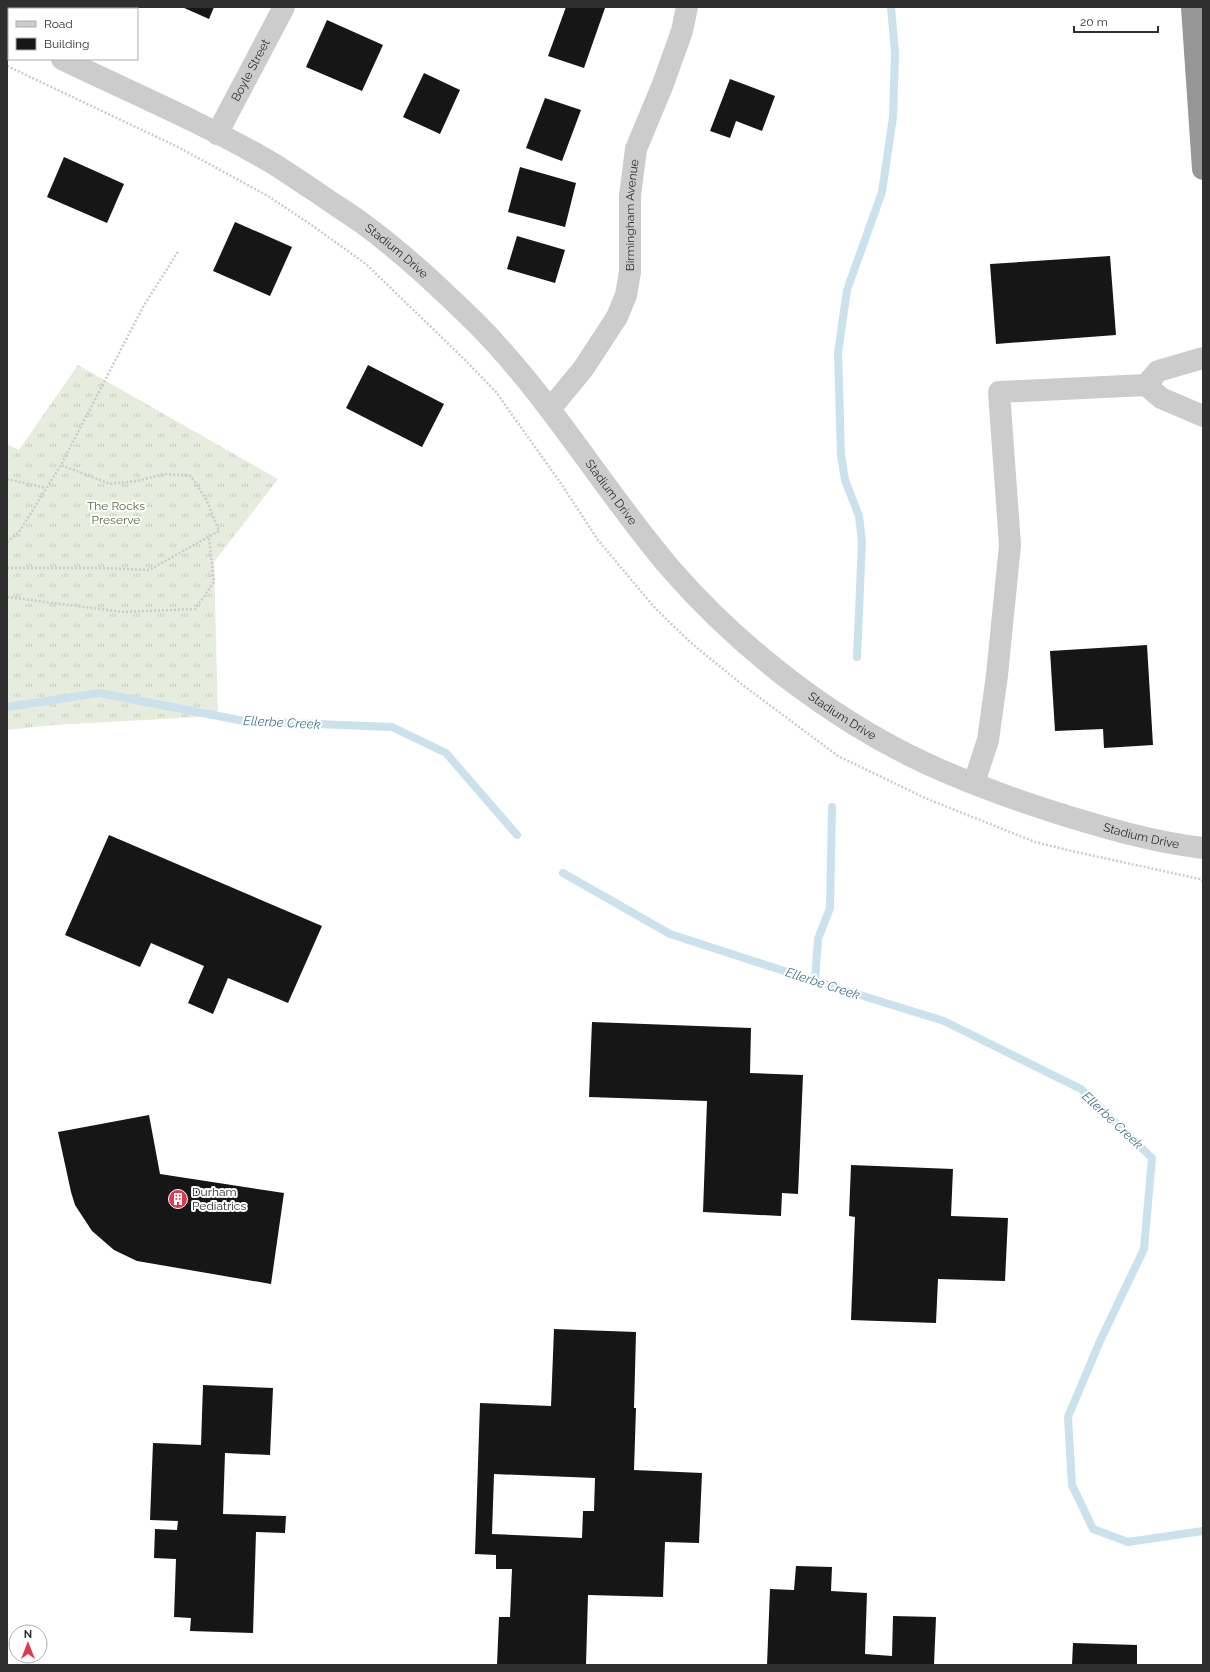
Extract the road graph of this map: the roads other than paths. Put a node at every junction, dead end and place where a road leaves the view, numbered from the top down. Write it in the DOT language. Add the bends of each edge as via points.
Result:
graph roads {
  1 [pos="284,7"];
  2 [pos="687,7"];
  3 [pos="1192,7"];
  4 [pos="64,60"];
  5 [pos="217,134"];
  6 [pos="1203,169"];
  7 [pos="1203,358"];
  8 [pos="1146,386"];
  9 [pos="550,409"];
  10 [pos="1203,416"];
  11 [pos="974,783"];
  12 [pos="1203,848"];
  1 -- 5 [label="street, Boyle Street"];
  2 -- 9 [label="street, Birmingham Avenue" via="682,31 663,84 636,149 630,196 630,272 626,295 617,317 583,369"];
  3 -- 6 [label="highway"];
  4 -- 5 [label="street, Stadium Drive"];
  5 -- 9 [label="street, Stadium Drive" via="270,162 362,223 395,249 475,322 516,366"];
  7 -- 8 [label="street" via="1158,371"];
  8 -- 10 [label="street" via="1161,398"];
  8 -- 11 [label="street" via="999,392 1010,545 998,675 988,740"];
  9 -- 11 [label="street, Stadium Drive" via="590,465 671,568 732,631 774,668 850,722 942,771"];
  11 -- 12 [label="street, Stadium Drive" via="1017,800 1100,826"];
}
